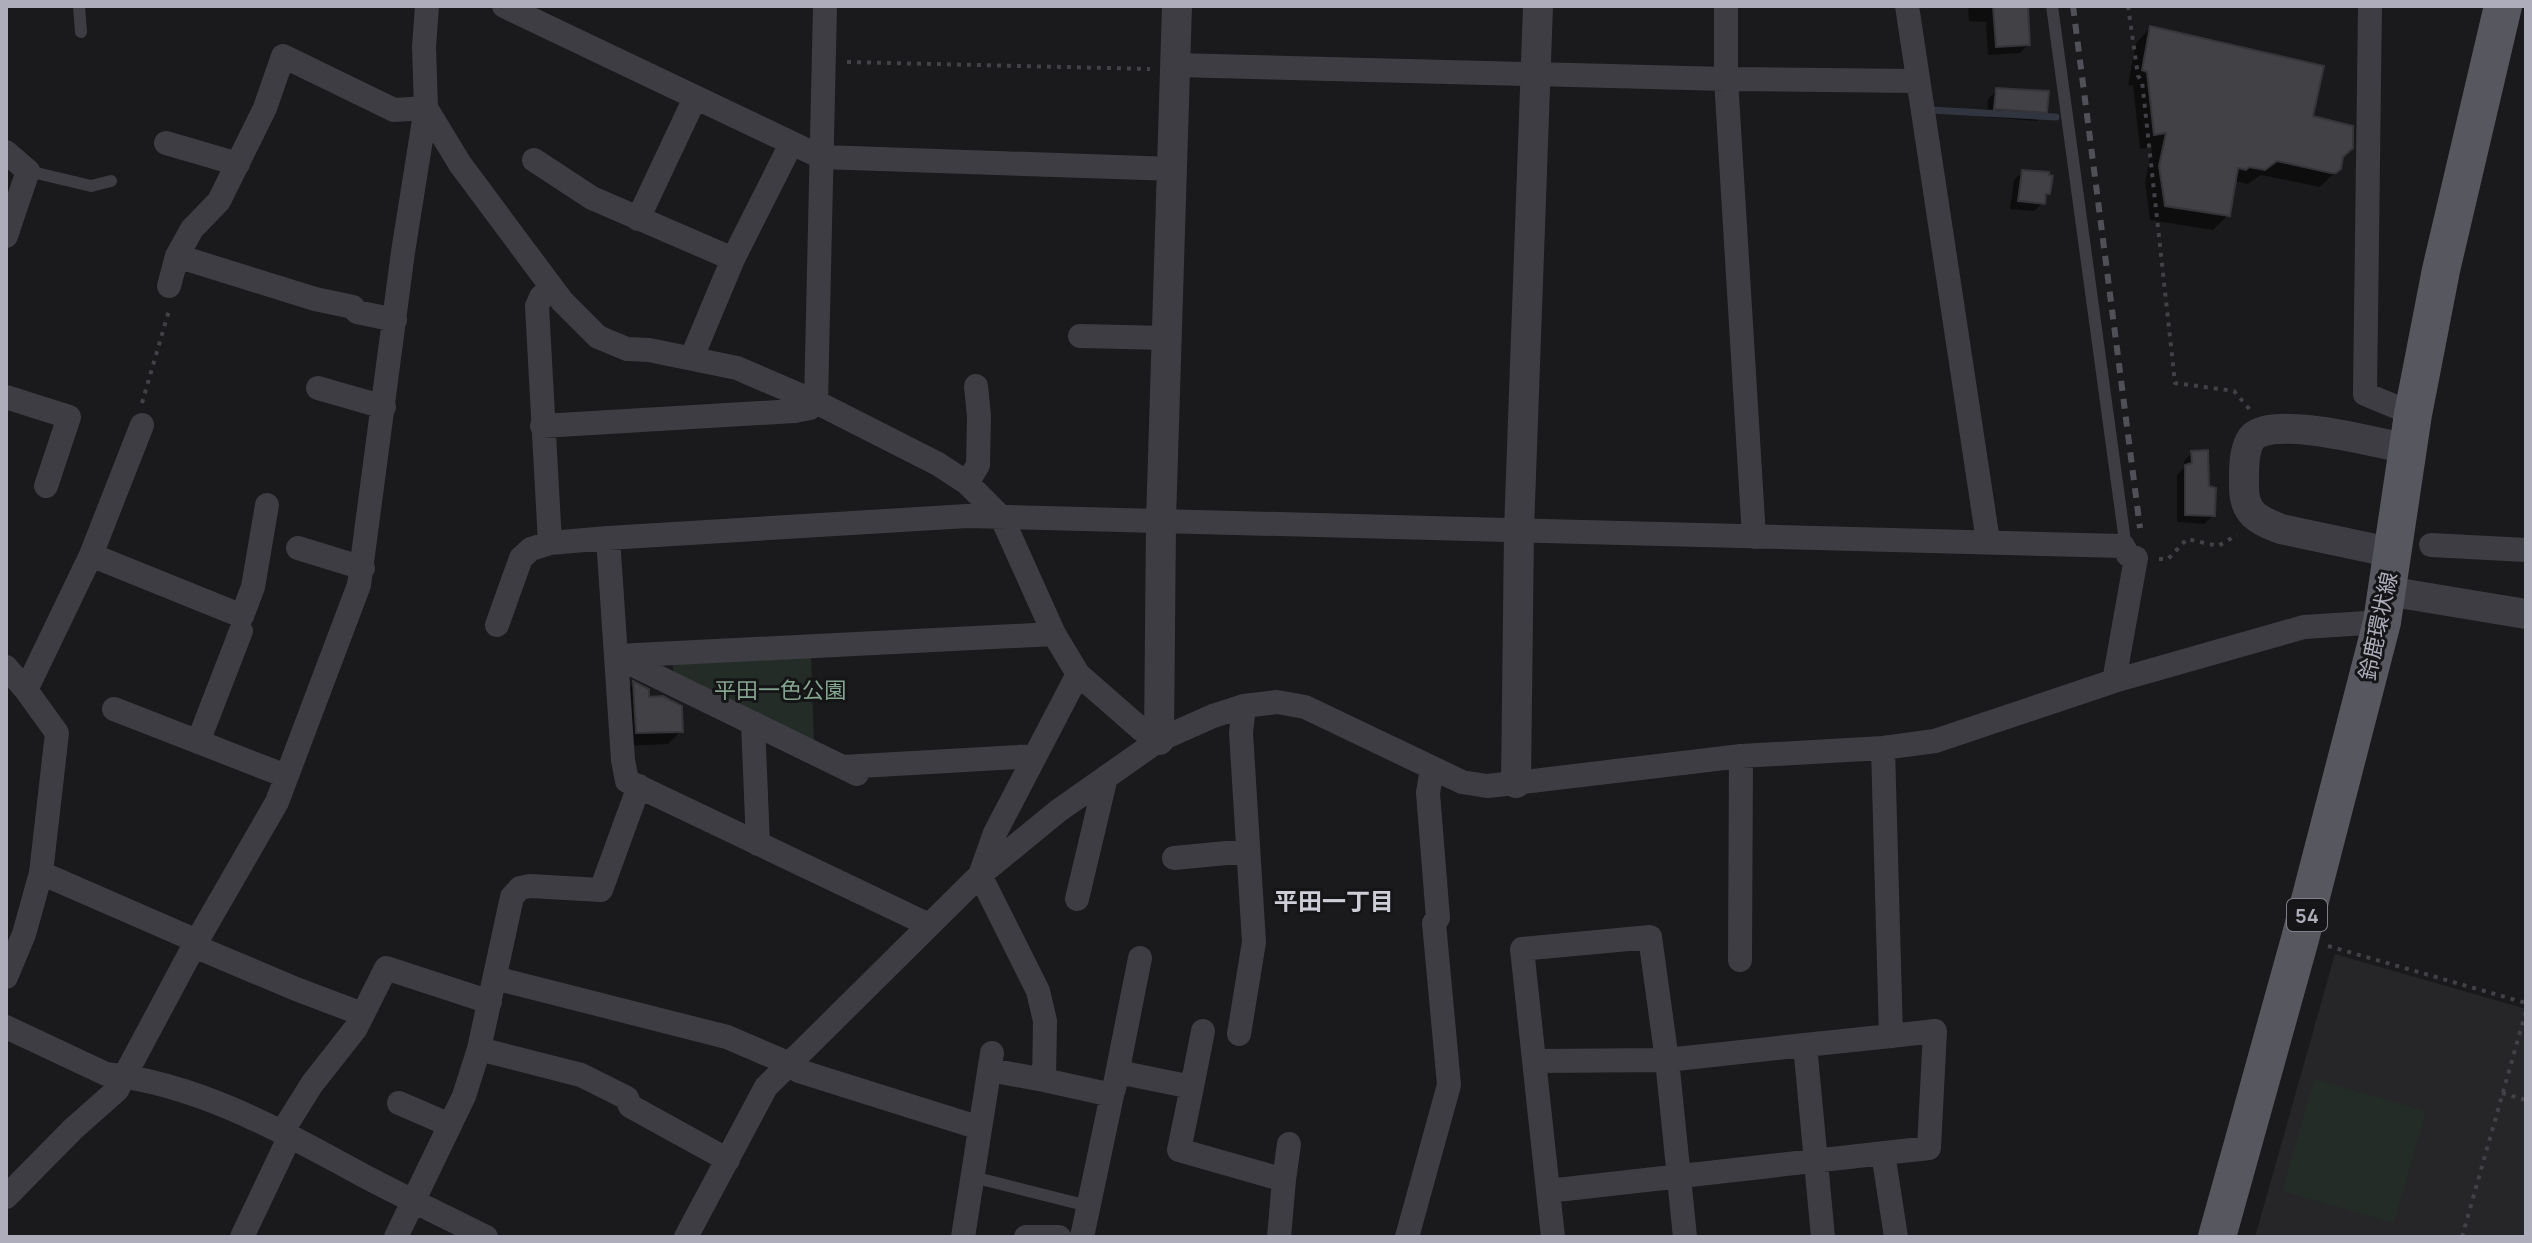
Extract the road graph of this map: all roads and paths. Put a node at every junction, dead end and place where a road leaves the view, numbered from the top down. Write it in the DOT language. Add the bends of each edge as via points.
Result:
graph roads {
  1 [pos="79,6"];
  2 [pos="427,6"];
  3 [pos="504,6"];
  4 [pos="825,6"];
  5 [pos="1177,6"];
  6 [pos="1538,6"];
  7 [pos="1726,6"];
  8 [pos="1907,6"];
  9 [pos="2052,6"];
  10 [pos="2128,6"];
  11 [pos="2370,6"];
  12 [pos="2503,6"];
  13 [pos="81,32"];
  14 [pos="825,61"];
  15 [pos="1176,68"];
  16 [pos="1537,73"];
  17 [pos="1726,79"];
  18 [pos="1918,81"];
  19 [pos="695,98"];
  20 [pos="426,108"];
  21 [pos="166,143"];
  22 [pos="791,144"];
  23 [pos="6,152"];
  24 [pos="821,157"];
  25 [pos="534,160"];
  26 [pos="238,164"];
  27 [pos="1174,169"];
  28 [pos="28,171"];
  29 [pos="111,181"];
  30 [pos="638,219"];
  31 [pos="6,236"];
  32 [pos="177,256"];
  33 [pos="733,259"];
  34 [pos="169,286"];
  35 [pos="551,287"];
  36 [pos="395,320"];
  37 [pos="1080,336"];
  38 [pos="1167,338"];
  39 [pos="692,357"];
  40 [pos="976,386"];
  41 [pos="318,388"];
  42 [pos="6,397"];
  43 [pos="816,402"];
  44 [pos="384,407"];
  45 [pos="142,425"];
  46 [pos="542,426"];
  47 [pos="2261,431"];
  48 [pos="2411,432"];
  49 [pos="967,483"];
  50 [pos="46,486"];
  51 [pos="267,505"];
  52 [pos="2252,514"];
  53 [pos="1002,518"];
  54 [pos="1161,521"];
  55 [pos="1519,530"];
  56 [pos="1754,537"];
  57 [pos="608,538"];
  58 [pos="1988,541"];
  59 [pos="550,543"];
  60 [pos="2431,545"];
  61 [pos="298,548"];
  62 [pos="2526,550"];
  63 [pos="2130,552"];
  64 [pos="2394,553"];
  65 [pos="91,555"];
  66 [pos="363,568"];
  67 [pos="2384,607"];
  68 [pos="2526,614"];
  69 [pos="497,625"];
  70 [pos="241,631"];
  71 [pos="1054,634"];
  72 [pos="617,656"];
  73 [pos="6,667"];
  74 [pos="1078,674"];
  75 [pos="2114,681"];
  76 [pos="26,690"];
  77 [pos="1244,706"];
  78 [pos="114,709"];
  79 [pos="753,723"];
  80 [pos="1159,740"];
  81 [pos="198,742"];
  82 [pos="1883,748"];
  83 [pos="1035,756"];
  84 [pos="1741,756"];
  85 [pos="1432,768"];
  86 [pos="286,776"];
  87 [pos="1106,777"];
  88 [pos="1516,783"];
  89 [pos="639,786"];
  90 [pos="758,844"];
  91 [pos="1248,851"];
  92 [pos="1174,858"];
  93 [pos="41,873"];
  94 [pos="980,875"];
  95 [pos="1077,899"];
  96 [pos="929,925"];
  97 [pos="195,943"];
  98 [pos="2328,946"];
  99 [pos="1140,958"];
  100 [pos="1740,960"];
  101 [pos="6,977"];
  102 [pos="492,990"];
  103 [pos="2526,1003"];
  104 [pos="2526,1011"];
  105 [pos="362,1014"];
  106 [pos="6,1027"];
  107 [pos="1203,1031"];
  108 [pos="1239,1034"];
  109 [pos="1891,1036"];
  110 [pos="1805,1045"];
  111 [pos="479,1049"];
  112 [pos="1667,1060"];
  113 [pos="1535,1061"];
  114 [pos="790,1064"];
  115 [pos="124,1075"];
  116 [pos="1044,1080"];
  117 [pos="1115,1084"];
  118 [pos="1192,1087"];
  119 [pos="2502,1093"];
  120 [pos="2526,1100"];
  121 [pos="399,1103"];
  122 [pos="450,1125"];
  123 [pos="980,1128"];
  124 [pos="286,1134"];
  125 [pos="1289,1144"];
  126 [pos="1883,1153"];
  127 [pos="728,1160"];
  128 [pos="1815,1160"];
  129 [pos="1680,1175"];
  130 [pos="973,1177"];
  131 [pos="1284,1180"];
  132 [pos="1548,1191"];
  133 [pos="6,1197"];
  134 [pos="413,1201"];
  135 [pos="1088,1206"];
  136 [pos="242,1237"];
  137 [pos="396,1237"];
  138 [pos="486,1237"];
  139 [pos="686,1237"];
  140 [pos="963,1237"];
  141 [pos="1026,1237"];
  142 [pos="1059,1237"];
  143 [pos="1082,1237"];
  144 [pos="1279,1237"];
  145 [pos="1407,1237"];
  146 [pos="1553,1237"];
  147 [pos="1685,1237"];
  148 [pos="1823,1237"];
  149 [pos="1896,1237"];
  150 [pos="2217,1237"];
  151 [pos="2462,1237"];
  1 -- 13 [label="lane"];
  2 -- 20 [label="street"];
  3 -- 19 [label="street"];
  4 -- 14 [label="street"];
  5 -- 15 [label="street"];
  6 -- 16 [label="street"];
  7 -- 17 [label="street"];
  8 -- 18 [label="street"];
  9 -- 63 [label="lane"];
  10 -- 47 [label="path" via="2142,81 2175,383 2234,391"];
  11 -- 48 [label="street" via="2365,394"];
  12 -- 48 [label="main road, 鈴鹿環状線 / 54" via="2441,270"];
  14 -- 15 [label="path"];
  14 -- 24 [label="street"];
  15 -- 16 [label="street"];
  15 -- 27 [label="street"];
  16 -- 17 [label="street"];
  16 -- 55 [label="street"];
  17 -- 18 [label="street"];
  17 -- 56 [label="street"];
  18 -- 58 [label="street"];
  19 -- 22 [label="street"];
  19 -- 30 [label="street"];
  20 -- 26 [label="street" via="394,110 283,56"];
  20 -- 35 [label="street" via="460,164"];
  20 -- 36 [label="street"];
  21 -- 26 [label="street"];
  22 -- 24 [label="street"];
  22 -- 33 [label="street"];
  23 -- 28 [label="street"];
  24 -- 27 [label="street"];
  24 -- 43 [label="street"];
  25 -- 30 [label="street" via="592,198"];
  26 -- 32 [label="street" via="219,201 192,229"];
  27 -- 38 [label="street"];
  28 -- 29 [label="lane" via="91,186"];
  28 -- 31 [label="street"];
  30 -- 33 [label="street"];
  32 -- 34 [label="street"];
  32 -- 36 [label="street"];
  33 -- 39 [label="street"];
  34 -- 45 [label="path" via="174,293 137,421"];
  35 -- 39 [label="street" via="577,319 607,342"];
  35 -- 46 [label="street" via="537,306"];
  36 -- 44 [label="street"];
  37 -- 38 [label="street"];
  38 -- 54 [label="street"];
  39 -- 43 [label="street" via="737,368"];
  40 -- 49 [label="street" via="978,465"];
  41 -- 44 [label="street"];
  42 -- 50 [label="street" via="69,417"];
  43 -- 46 [label="street" via="795,411"];
  43 -- 49 [label="street"];
  44 -- 66 [label="street"];
  45 -- 65 [label="street"];
  46 -- 59 [label="street"];
  47 -- 48 [label="street"];
  47 -- 52 [label="street" via="2252,438 2244,463 2244,501"];
  48 -- 64 [label="main road, 鈴鹿環状線 / 54"];
  49 -- 53 [label="street"];
  51 -- 65 [label="street" via="253,587 242,616"];
  52 -- 63 [label="path" via="2238,535 2218,546 2187,539 2168,559"];
  52 -- 64 [label="street" via="2281,529"];
  53 -- 54 [label="street"];
  53 -- 57 [label="street"];
  53 -- 71 [label="street"];
  54 -- 55 [label="street"];
  54 -- 80 [label="street"];
  55 -- 56 [label="street"];
  55 -- 88 [label="street"];
  56 -- 58 [label="street"];
  57 -- 59 [label="street"];
  57 -- 72 [label="street"];
  58 -- 63 [label="street"];
  59 -- 69 [label="street" via="521,558"];
  60 -- 62 [label="street"];
  61 -- 66 [label="street"];
  63 -- 75 [label="street"];
  64 -- 67 [label="main road, 鈴鹿環状線 / 54"];
  65 -- 76 [label="street"];
  66 -- 86 [label="street"];
  67 -- 68 [label="street"];
  67 -- 75 [label="street"];
  67 -- 150 [label="main road, 鈴鹿環状線 / 54"];
  70 -- 81 [label="street"];
  71 -- 72 [label="street"];
  71 -- 74 [label="street"];
  72 -- 79 [label="street"];
  72 -- 89 [label="street" via="624,771 627,781"];
  73 -- 76 [label="street"];
  74 -- 80 [label="street"];
  74 -- 83 [label="street"];
  75 -- 82 [label="street" via="1935,741"];
  76 -- 93 [label="street" via="57,733"];
  77 -- 80 [label="street"];
  77 -- 85 [label="street" via="1277,702 1305,707"];
  77 -- 91 [label="street"];
  78 -- 81 [label="street"];
  79 -- 83 [label="street" via="850,770"];
  79 -- 90 [label="street"];
  80 -- 87 [label="street"];
  81 -- 86 [label="street"];
  82 -- 84 [label="street"];
  82 -- 109 [label="street"];
  83 -- 94 [label="street" via="995,833"];
  84 -- 88 [label="street"];
  84 -- 100 [label="street"];
  85 -- 88 [label="street" via="1462,782"];
  85 -- 145 [label="street" via="1428,793 1438,918 1434,923 1449,1085"];
  86 -- 97 [label="street" via="277,802"];
  87 -- 94 [label="street"];
  87 -- 95 [label="street"];
  89 -- 90 [label="street"];
  89 -- 102 [label="street" via="601,890 530,886 512,897"];
  90 -- 96 [label="street"];
  91 -- 92 [label="street"];
  91 -- 108 [label="street" via="1254,942"];
  93 -- 97 [label="street"];
  93 -- 101 [label="street"];
  94 -- 96 [label="street"];
  94 -- 116 [label="street" via="1038,991 1045,1021"];
  96 -- 114 [label="street"];
  97 -- 105 [label="street"];
  97 -- 115 [label="street"];
  98 -- 103 [label="path"];
  99 -- 117 [label="street"];
  102 -- 105 [label="street" via="386,968"];
  102 -- 111 [label="street"];
  102 -- 114 [label="street" via="727,1037"];
  104 -- 119 [label="path"];
  105 -- 124 [label="street" via="342,1049 312,1084"];
  106 -- 115 [label="street" via="106,1074"];
  107 -- 118 [label="street"];
  109 -- 110 [label="street"];
  109 -- 126 [label="street" via="1935,1031 1930,1134 1929,1148"];
  110 -- 112 [label="street"];
  110 -- 128 [label="street"];
  111 -- 122 [label="street"];
  111 -- 127 [label="street" via="581,1075"];
  112 -- 113 [label="street"];
  112 -- 113 [label="street" via="1650,937 1522,949"];
  112 -- 129 [label="street"];
  113 -- 132 [label="street"];
  114 -- 123 [label="street" via="827,1081"];
  114 -- 127 [label="street" via="766,1087"];
  115 -- 124 [label="street" via="222,1104"];
  115 -- 133 [label="street" via="117,1090"];
  116 -- 117 [label="street"];
  116 -- 123 [label="street" via="991,1062"];
  117 -- 118 [label="street"];
  117 -- 135 [label="street"];
  118 -- 131 [label="street" via="1179,1150"];
  119 -- 120 [label="path"];
  119 -- 151 [label="path"];
  121 -- 122 [label="street"];
  122 -- 134 [label="street"];
  123 -- 130 [label="street"];
  124 -- 134 [label="street"];
  124 -- 136 [label="street"];
  125 -- 131 [label="street"];
  126 -- 128 [label="street"];
  126 -- 149 [label="street"];
  127 -- 139 [label="street"];
  128 -- 129 [label="street"];
  128 -- 148 [label="street"];
  129 -- 132 [label="street"];
  129 -- 147 [label="street"];
  130 -- 135 [label="lane"];
  130 -- 140 [label="street"];
  131 -- 144 [label="street"];
  132 -- 146 [label="street"];
  134 -- 137 [label="street"];
  134 -- 138 [label="street"];
  135 -- 143 [label="street"];
  141 -- 142 [label="street"];
}
